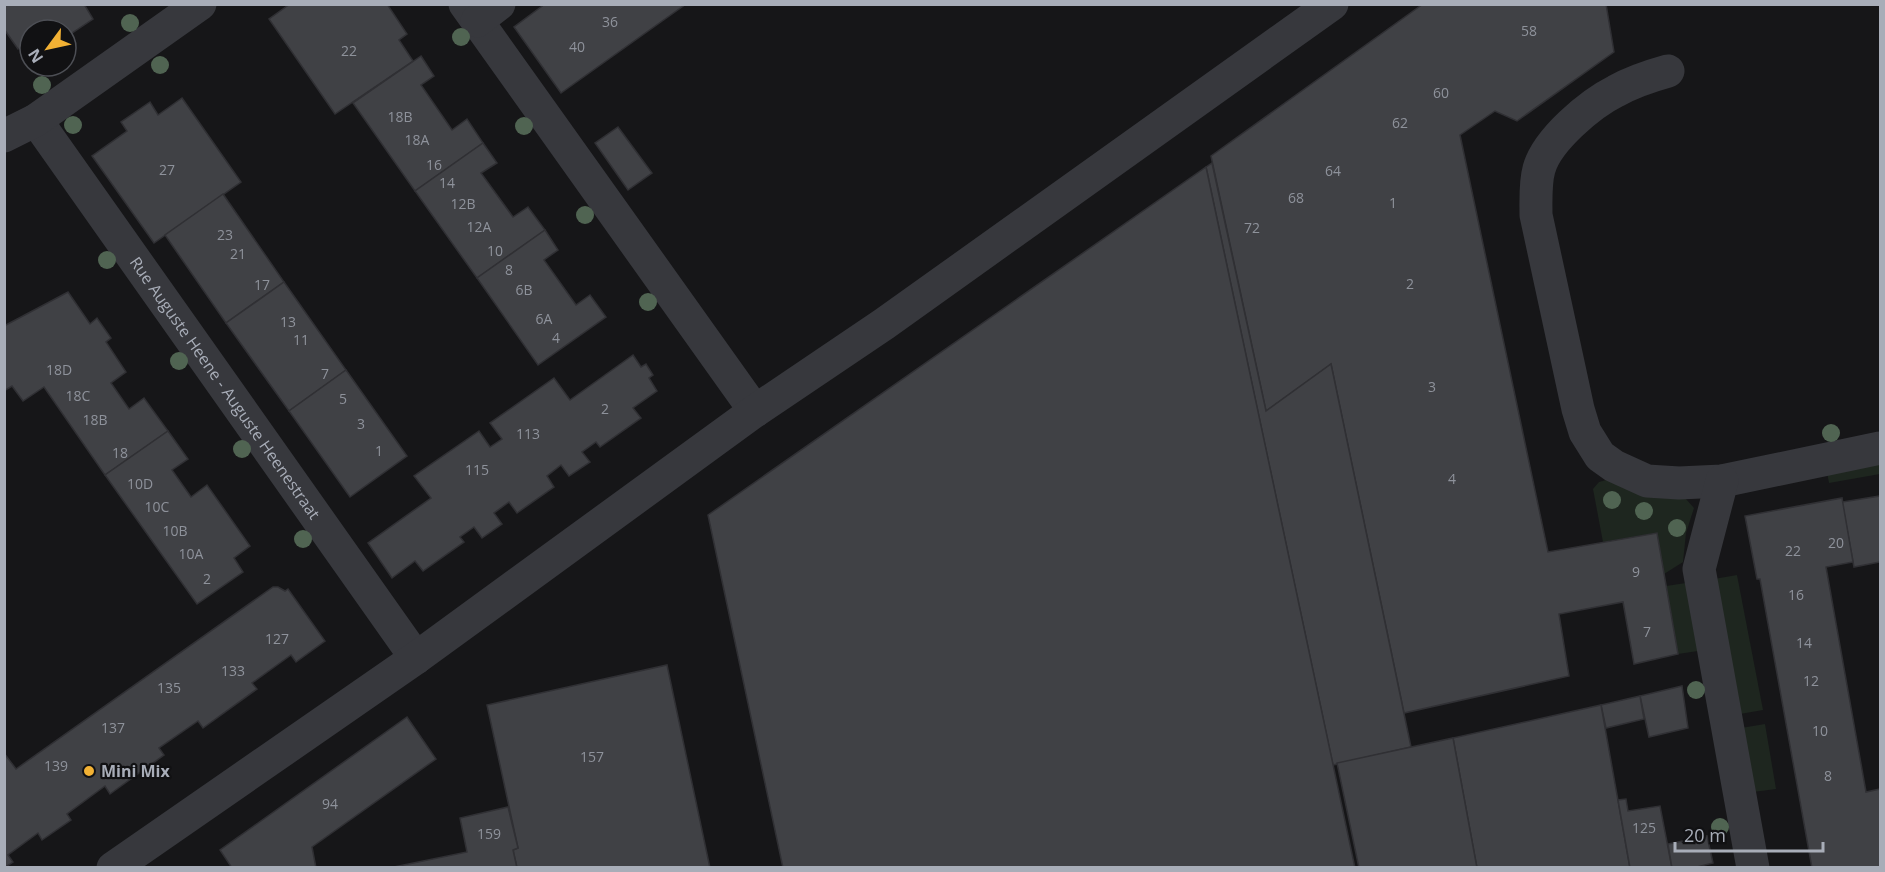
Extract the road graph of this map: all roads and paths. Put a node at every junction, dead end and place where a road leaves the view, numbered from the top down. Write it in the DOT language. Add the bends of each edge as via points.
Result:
graph roads {
  1 [pos="200,4"];
  2 [pos="1332,4"];
  3 [pos="480,10"];
  4 [pos="1668,71"];
  5 [pos="36,120"];
  6 [pos="4,136"];
  7 [pos="755,411"];
  8 [pos="1881,448"];
  9 [pos="1722,481"];
  10 [pos="416,658"];
  11 [pos="113,867"];
  12 [pos="1753,867"];
  1 -- 5 [label="street"];
  2 -- 7 [label="street" via="884,324"];
  3 -- 7 [label="street"];
  4 -- 9 [label="street" via="1615,91 1586,111 1547,150 1539,169 1536,215 1578,409 1585,432 1600,456 1647,481"];
  5 -- 6 [label="street"];
  5 -- 10 [label="street, Rue Auguste Heene - Auguste Heenestraat"];
  7 -- 10 [label="street"];
  8 -- 9 [label="street"];
  9 -- 12 [label="street" via="1699,569"];
  10 -- 11 [label="street"];
}
